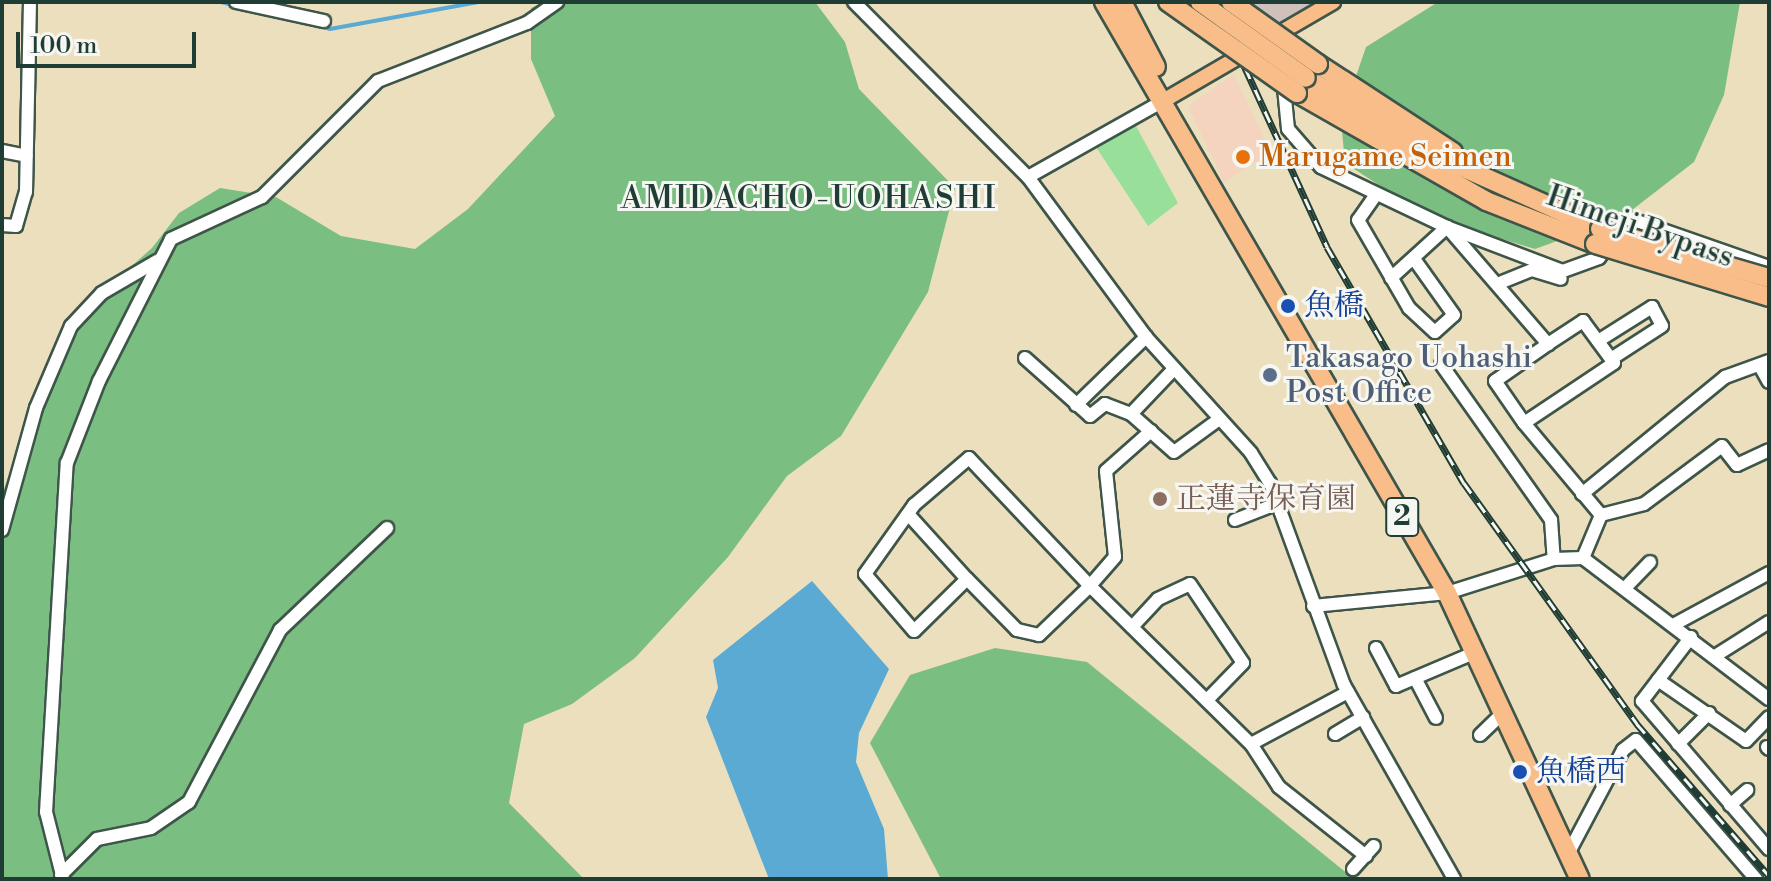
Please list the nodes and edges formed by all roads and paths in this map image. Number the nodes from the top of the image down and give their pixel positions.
1 (30, 2) edge
2 (236, 2) edge
3 (557, 2) edge
4 (854, 2) edge
5 (1104, 2) edge
6 (1122, 2) edge
7 (1168, 2) edge
8 (1200, 2) edge
9 (1231, 2) edge
10 (1333, 2) edge
11 (324, 21) dead end
12 (1295, 28) junction
13 (1307, 78) junction
14 (1167, 99) junction
15 (2, 151) edge
16 (27, 156) junction
17 (1028, 177) junction
18 (1375, 196) junction
19 (2, 225) edge
20 (1447, 227) junction
21 (1598, 237) junction
22 (1414, 259) junction
23 (159, 260) junction
24 (1769, 267) edge
25 (1391, 278) junction
26 (1769, 278) edge
27 (1561, 279) dead end
28 (1502, 282) junction
29 (1769, 297) edge
30 (1146, 337) junction
31 (1598, 341) junction
32 (1548, 344) junction
33 (1025, 358) dead end
34 (1611, 359) junction
35 (1765, 364) edge
36 (1174, 369) junction
37 (1440, 370) dead end
38 (1769, 382) edge
39 (1076, 405) junction
40 (1131, 414) junction
41 (1218, 420) junction
42 (1524, 423) junction
43 (1151, 431) junction
44 (1769, 450) edge
45 (1582, 494) junction
46 (1276, 504) junction
47 (908, 514) junction
48 (1601, 515) junction
49 (1235, 520) dead end
50 (387, 528) dead end
51 (2, 530) edge
52 (1583, 558) junction
53 (1554, 559) junction
54 (1650, 562) dead end
55 (1769, 573) edge
56 (967, 579) junction
57 (1090, 586) junction
58 (1625, 588) junction
59 (1447, 593) junction
60 (1313, 606) junction
61 (1769, 622) edge
62 (1675, 624) junction
63 (1132, 627) junction
64 (1691, 637) junction
65 (1376, 648) dead end
66 (1476, 652) junction
67 (1715, 656) junction
68 (1415, 678) junction
69 (1658, 680) junction
70 (1348, 692) junction
71 (1769, 699) edge
72 (1207, 700) junction
73 (1504, 712) junction
74 (1709, 713) junction
75 (1363, 717) junction
76 (1769, 717) edge
77 (1436, 718) dead end
78 (1335, 734) dead end
79 (1480, 735) dead end
80 (1251, 744) junction
81 (1678, 744) junction
82 (1747, 790) dead end
83 (1730, 805) junction
84 (1768, 846) edge
85 (1569, 852) junction
86 (1353, 869) dead end
87 (62, 877) edge
88 (1454, 879) edge
89 (1580, 879) edge
90 (1756, 879) edge

1 - 16 street
2 - 11 street
3 - 23 street
4 - 17 street
5 - 14 highway, 2
6 - 14 highway
7 - 13 highway, Himeji Bypass, bridge
8 - 13 highway, Himeji Bypass, bridge
9 - 13 highway, bridge
10 - 12 main road
12 - 14 main road
12 - 18 street
13 - 21 highway, Himeji Bypass
13 - 21 highway, Himeji Bypass
14 - 17 street
14 - 59 highway, 2
15 - 16 street
16 - 19 street
17 - 30 street
18 - 20 street
18 - 25 street
20 - 22 street
20 - 24 street
20 - 28 street
21 - 26 highway, Himeji Bypass, bridge
21 - 29 highway, Himeji Bypass, bridge
22 - 25 street
22 - 25 street
23 - 51 street
23 - 87 street
27 - 28 street
28 - 32 street
30 - 36 street
30 - 39 street
31 - 32 street
31 - 34 street
31 - 34 street
32 - 42 street
33 - 39 street
34 - 42 street
35 - 38 street
35 - 45 street
36 - 40 street
36 - 41 street
37 - 53 street
39 - 40 street
40 - 43 street
41 - 43 street
41 - 46 street
42 - 45 street
43 - 57 street
44 - 48 street
45 - 48 street
46 - 49 street
46 - 60 street
47 - 56 street
47 - 56 street
47 - 57 street
48 - 52 street
50 - 87 street
52 - 53 street
52 - 58 street
53 - 59 street
54 - 58 street
55 - 62 street
56 - 57 street
57 - 63 street
58 - 62 street
59 - 60 street
59 - 66 highway, 2
60 - 70 street
61 - 67 street
62 - 64 street
63 - 72 street
63 - 72 street
64 - 67 street
64 - 69 street
65 - 68 street
66 - 68 street
66 - 73 highway, 2
67 - 71 street
68 - 77 street
69 - 74 street
69 - 81 street
70 - 75 street
70 - 80 street
72 - 80 street
73 - 79 street
73 - 85 highway, 2
74 - 76 street
74 - 81 street
75 - 78 street
75 - 88 street
80 - 86 street
81 - 83 street
82 - 83 street
83 - 84 street
85 - 89 highway, 2
85 - 90 street

